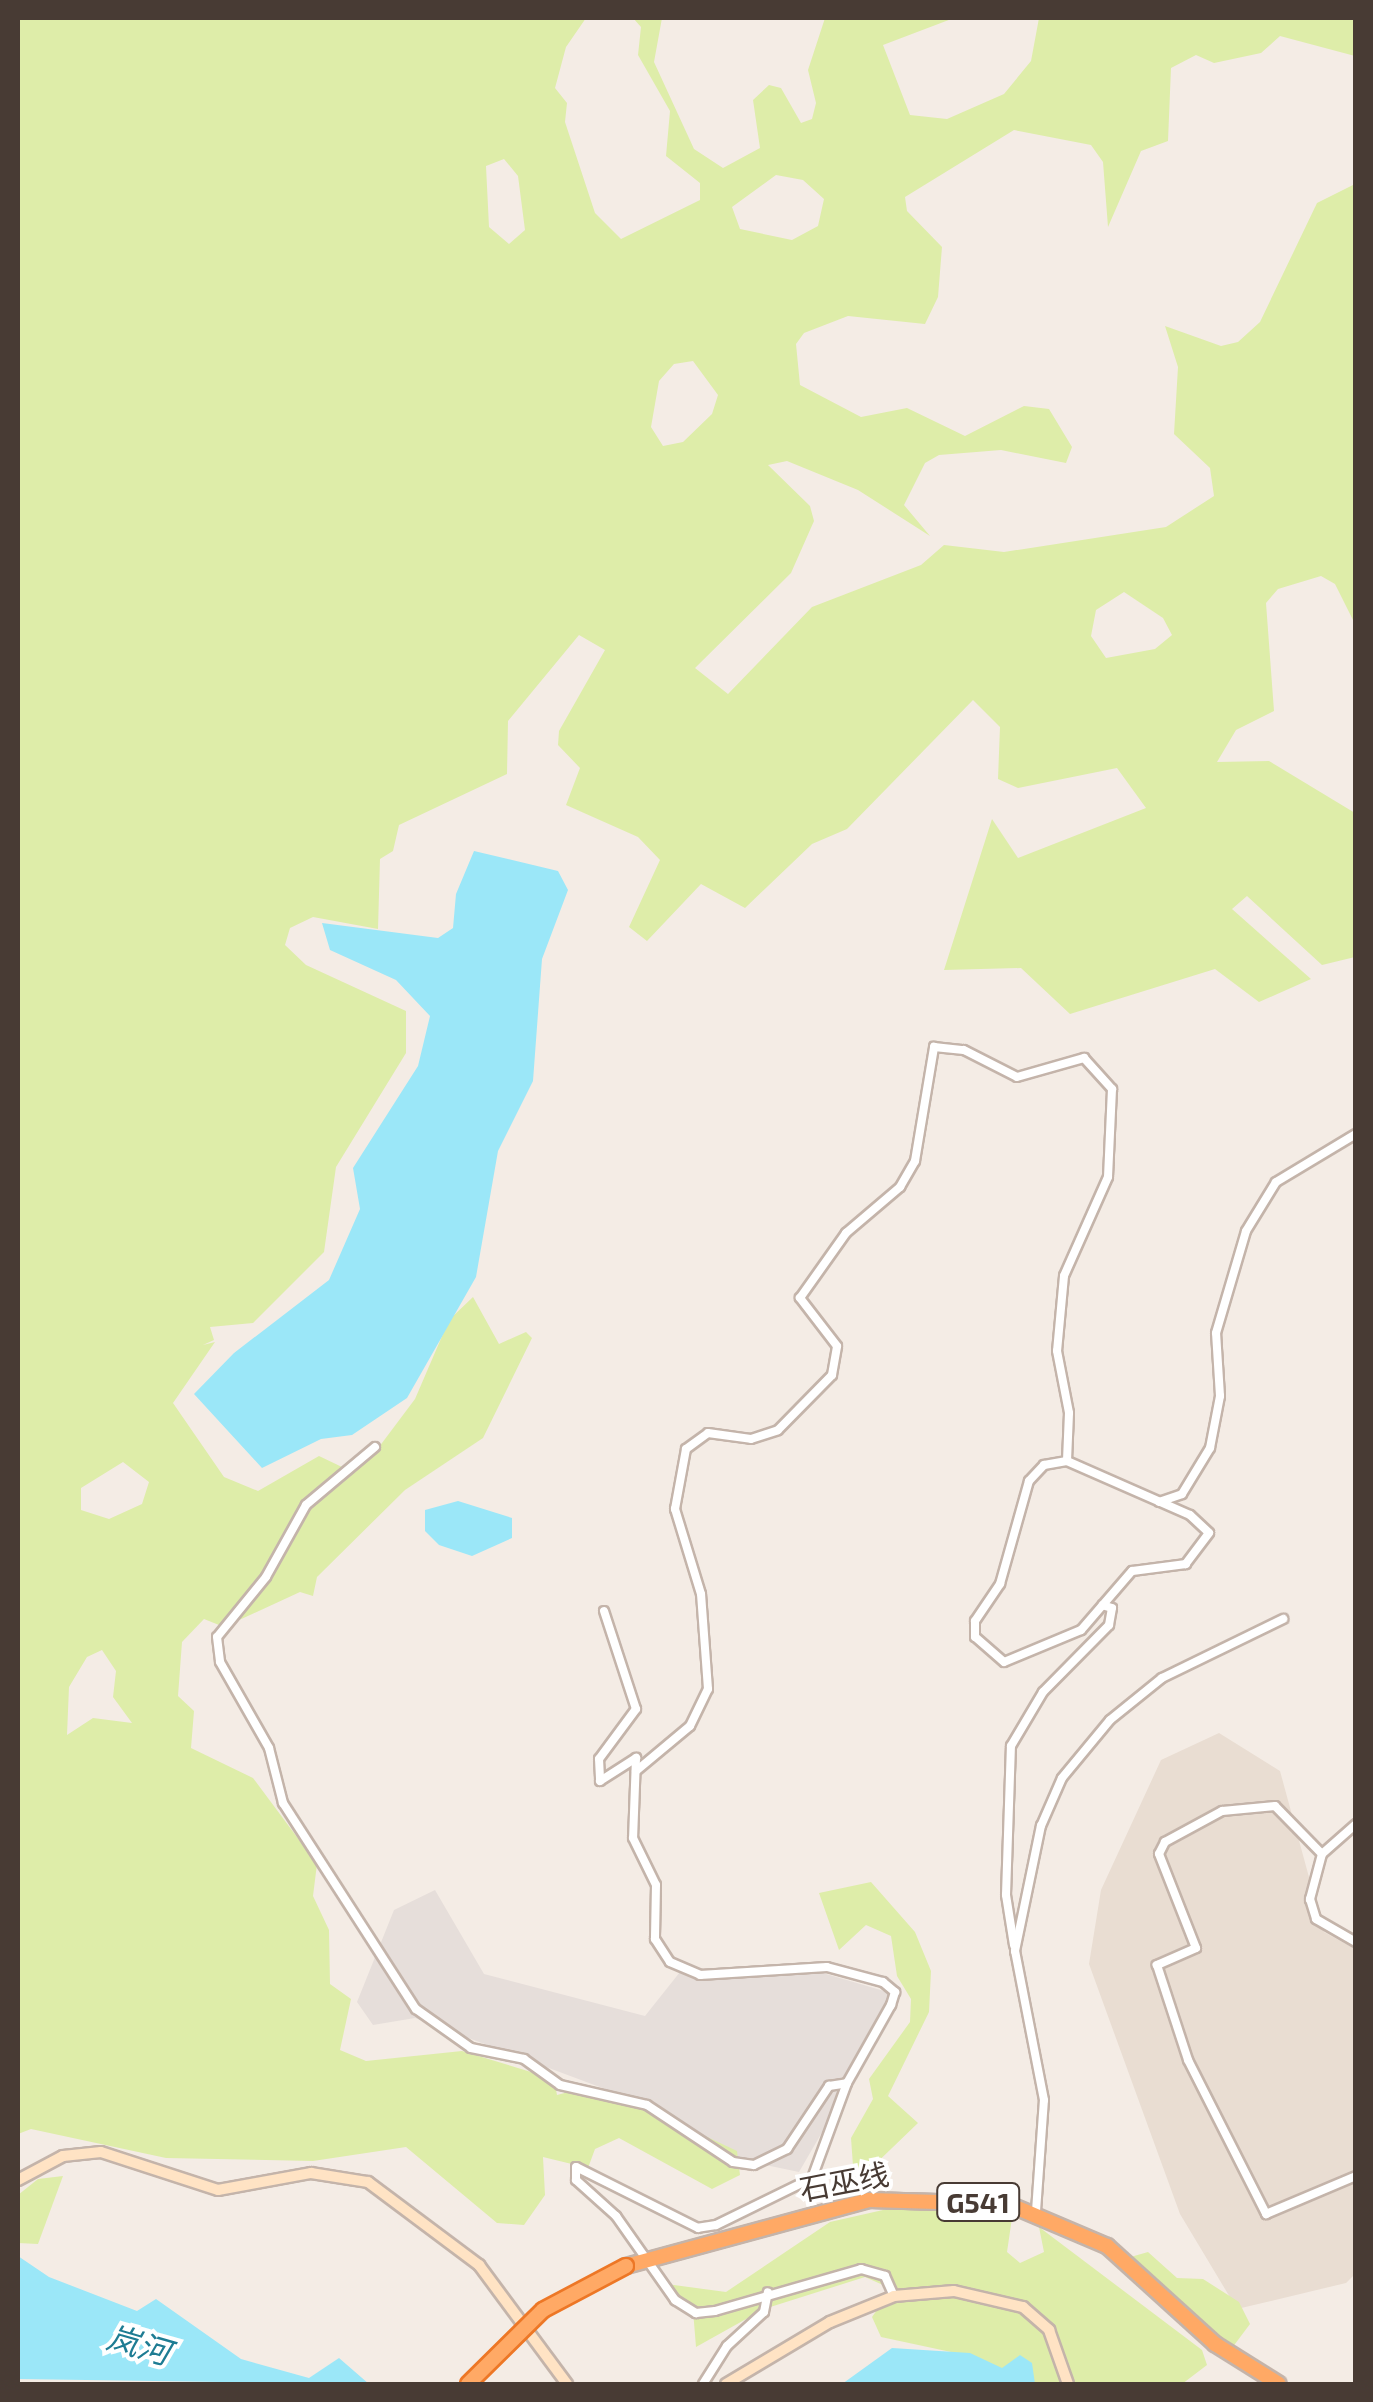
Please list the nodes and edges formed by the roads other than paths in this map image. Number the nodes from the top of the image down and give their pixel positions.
1 (1356, 1134) edge
2 (374, 1447) dead end
3 (1067, 1461) junction
4 (1159, 1502) junction
5 (1102, 1605) junction
6 (604, 1611) dead end
7 (1284, 1619) dead end
8 (636, 1770) junction
9 (1356, 1824) edge
10 (1322, 1854) junction
11 (1356, 1942) edge
12 (1015, 1951) junction
13 (847, 2083) junction
14 (1356, 2176) edge
15 (18, 2180) edge
16 (1036, 2211) junction
17 (646, 2257) junction
18 (768, 2292) junction
19 (894, 2296) junction
20 (468, 2384) edge
21 (567, 2384) edge
22 (703, 2384) edge
23 (726, 2384) edge
24 (1068, 2384) edge
25 (1279, 2384) edge

1 - 4 street
2 - 13 street
3 - 4 street
3 - 5 street
3 - 8 street
4 - 5 street
5 - 12 street
6 - 8 street
7 - 12 street
8 - 13 street
9 - 10 street
10 - 11 street
10 - 14 street
12 - 16 street
13 - 17 street
15 - 21 street
16 - 17 highway, 石巫线 / G541
16 - 25 highway, 石巫线 / G541
17 - 18 street
17 - 20 highway, 石巫线 / G541, bridge
18 - 19 street
18 - 22 street
19 - 23 street
19 - 24 street

